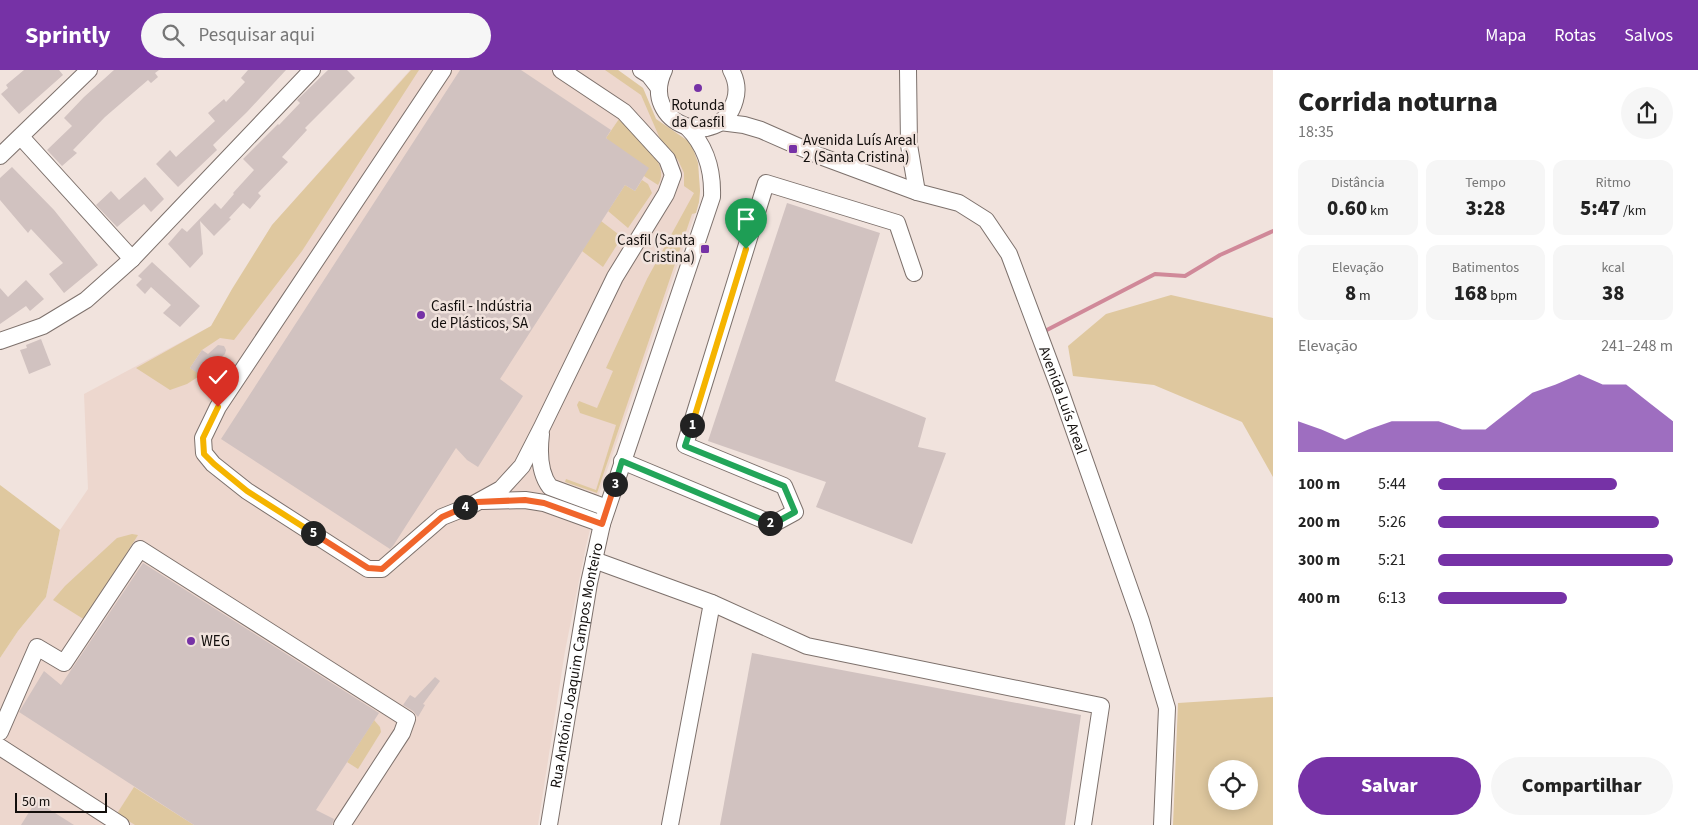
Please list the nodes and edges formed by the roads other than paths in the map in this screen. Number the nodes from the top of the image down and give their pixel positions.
1 (89, 70) edge
2 (312, 70) edge
3 (443, 70) edge
4 (561, 70) edge
5 (641, 70) edge
6 (664, 70) edge
7 (731, 70) edge
8 (908, 70) edge
9 (737, 87) junction
10 (659, 88) junction
11 (718, 123) junction
12 (687, 128) junction
13 (761, 130) junction
14 (20, 137) junction
15 (0, 156) edge
16 (709, 164) junction
17 (917, 192) junction
18 (132, 259) junction
19 (914, 273) dead end
20 (0, 341) edge
21 (542, 428) junction
22 (622, 461) junction
23 (477, 502) junction
24 (607, 508) junction
25 (602, 524) junction
26 (594, 560) junction
27 (712, 603) junction
28 (0, 732) edge
29 (0, 747) edge
30 (121, 825) edge
31 (342, 825) edge
32 (549, 825) edge
33 (670, 825) edge
34 (1083, 825) edge
35 (1162, 825) edge

1 - 14 street
2 - 18 street
3 - 23 street
4 - 21 street
5 - 10 street
6 - 10 street
7 - 9 street, Avenida Luís Areal
8 - 17 street
9 - 11 street
9 - 13 street, Avenida Luís Areal
10 - 12 street, Rua António Joaquim Campos Monteiro
11 - 12 street, Avenida Luís Areal
11 - 13 street, Avenida Luís Areal
11 - 16 street, Rua António Joaquim Campos Monteiro
12 - 16 street, Rua António Joaquim Campos Monteiro
13 - 17 street, Avenida Luís Areal
14 - 15 street
14 - 18 street
16 - 22 street, Rua António Joaquim Campos Monteiro
17 - 35 street, Avenida Luís Areal
18 - 20 street
19 - 22 street
21 - 23 street
21 - 24 street
22 - 24 street, Rua António Joaquim Campos Monteiro
23 - 25 street
24 - 25 street, Rua António Joaquim Campos Monteiro
25 - 26 street, Rua António Joaquim Campos Monteiro
26 - 27 street
26 - 32 street, Rua António Joaquim Campos Monteiro
27 - 33 street
27 - 34 street
28 - 31 street
29 - 30 street

